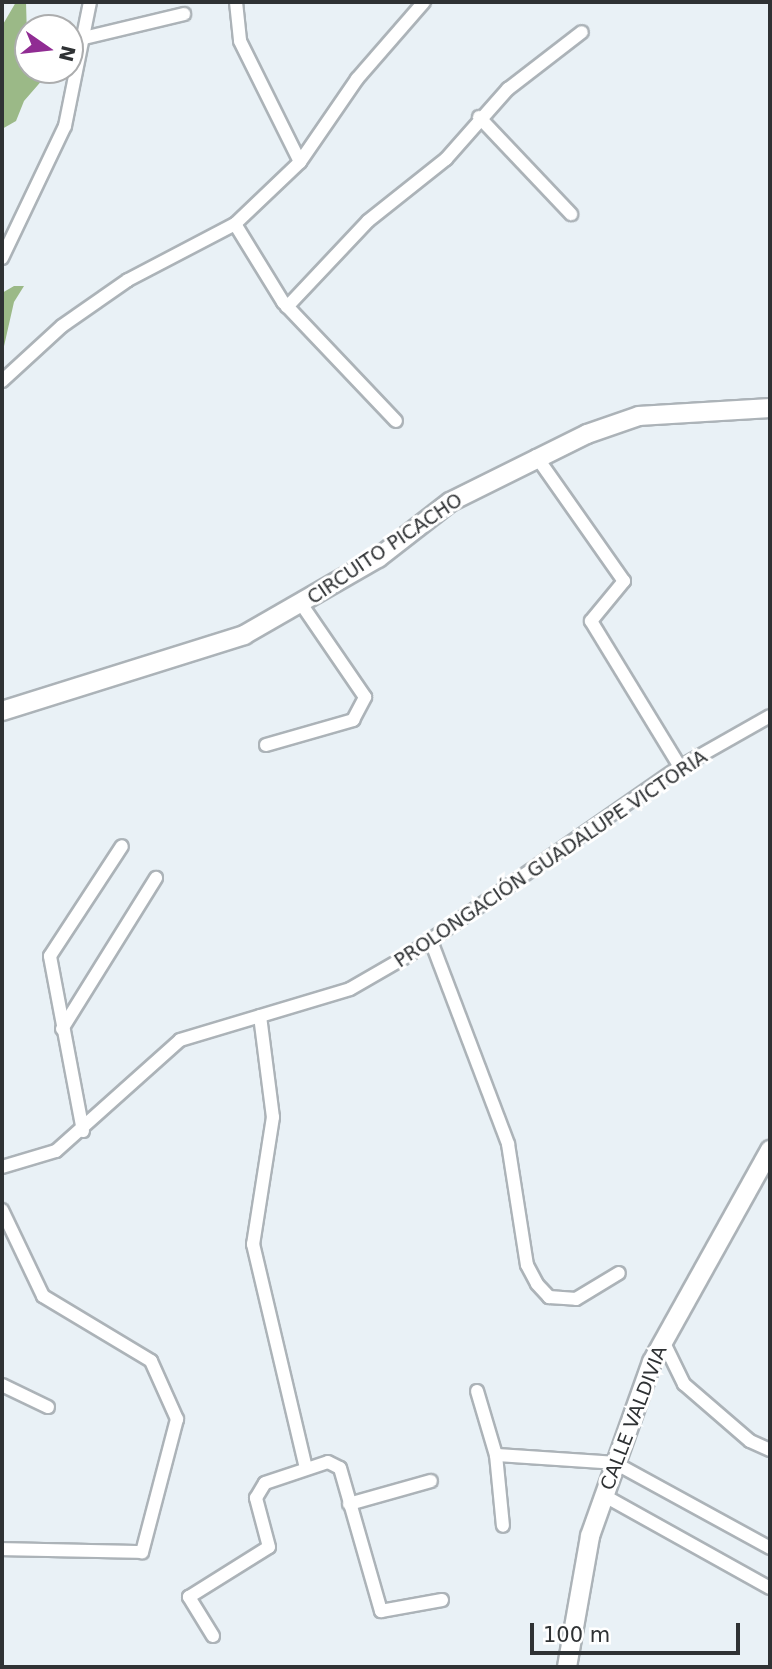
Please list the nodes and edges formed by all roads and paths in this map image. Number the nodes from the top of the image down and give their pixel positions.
1 (90, 2) edge
2 (247, 2) edge
3 (424, 2) edge
4 (236, 7) edge
5 (184, 14) dead end
6 (582, 32) dead end
7 (84, 38) joint
8 (74, 84) edge
9 (479, 117) junction
10 (300, 162) junction
11 (571, 214) dead end
12 (235, 224) junction
13 (2, 258) edge
14 (287, 307) junction
15 (2, 381) edge
16 (770, 408) edge
17 (396, 421) dead end
18 (536, 456) junction
19 (302, 605) junction
20 (2, 711) edge
21 (770, 716) edge
22 (266, 745) dead end
23 (680, 768) junction
24 (122, 846) dead end
25 (156, 878) dead end
26 (431, 940) junction
27 (260, 1016) junction
28 (62, 1029) junction
29 (83, 1131) junction
30 (770, 1150) edge
31 (2, 1167) edge
32 (2, 1210) edge
33 (618, 1273) dead end
34 (663, 1341) junction
35 (2, 1385) edge
36 (477, 1391) dead end
37 (48, 1407) dead end
38 (770, 1450) edge
39 (496, 1455) junction
40 (615, 1463) junction
41 (306, 1468) junction
42 (431, 1481) dead end
43 (603, 1495) junction
44 (349, 1504) junction
45 (503, 1527) dead end
46 (770, 1548) edge
47 (2, 1549) edge
48 (770, 1588) edge
49 (442, 1600) dead end
50 (213, 1636) dead end
51 (567, 1667) edge

1 - 7 street
2 - 4 street
3 - 10 street
4 - 10 street
5 - 7 street
6 - 9 street
8 - 13 street
9 - 11 street
9 - 14 street
10 - 12 street
12 - 14 street
12 - 15 street
14 - 17 street
16 - 18 main road, CIRCUITO PICACHO
18 - 19 main road, CIRCUITO PICACHO
18 - 23 street
19 - 20 main road, CIRCUITO PICACHO
19 - 22 street
21 - 23 street, PROLONGACIÓN GUADALUPE VICTORIA
23 - 26 street, PROLONGACIÓN GUADALUPE VICTORIA
24 - 28 street
25 - 28 street
26 - 27 street, PROLONGACIÓN GUADALUPE VICTORIA
26 - 33 street
27 - 29 street, PROLONGACIÓN GUADALUPE VICTORIA
27 - 41 street
28 - 29 street
29 - 31 street, PROLONGACIÓN GUADALUPE VICTORIA
30 - 34 main road, CALLE VALDIVIA
32 - 47 street
34 - 38 street
34 - 40 main road, CALLE VALDIVIA
35 - 37 street
36 - 39 street
39 - 40 street
39 - 45 street
40 - 43 main road, CALLE VALDIVIA
40 - 46 street
41 - 44 street
41 - 50 street
42 - 44 street
43 - 48 street
43 - 51 main road, CALLE VALDIVIA
44 - 49 street

